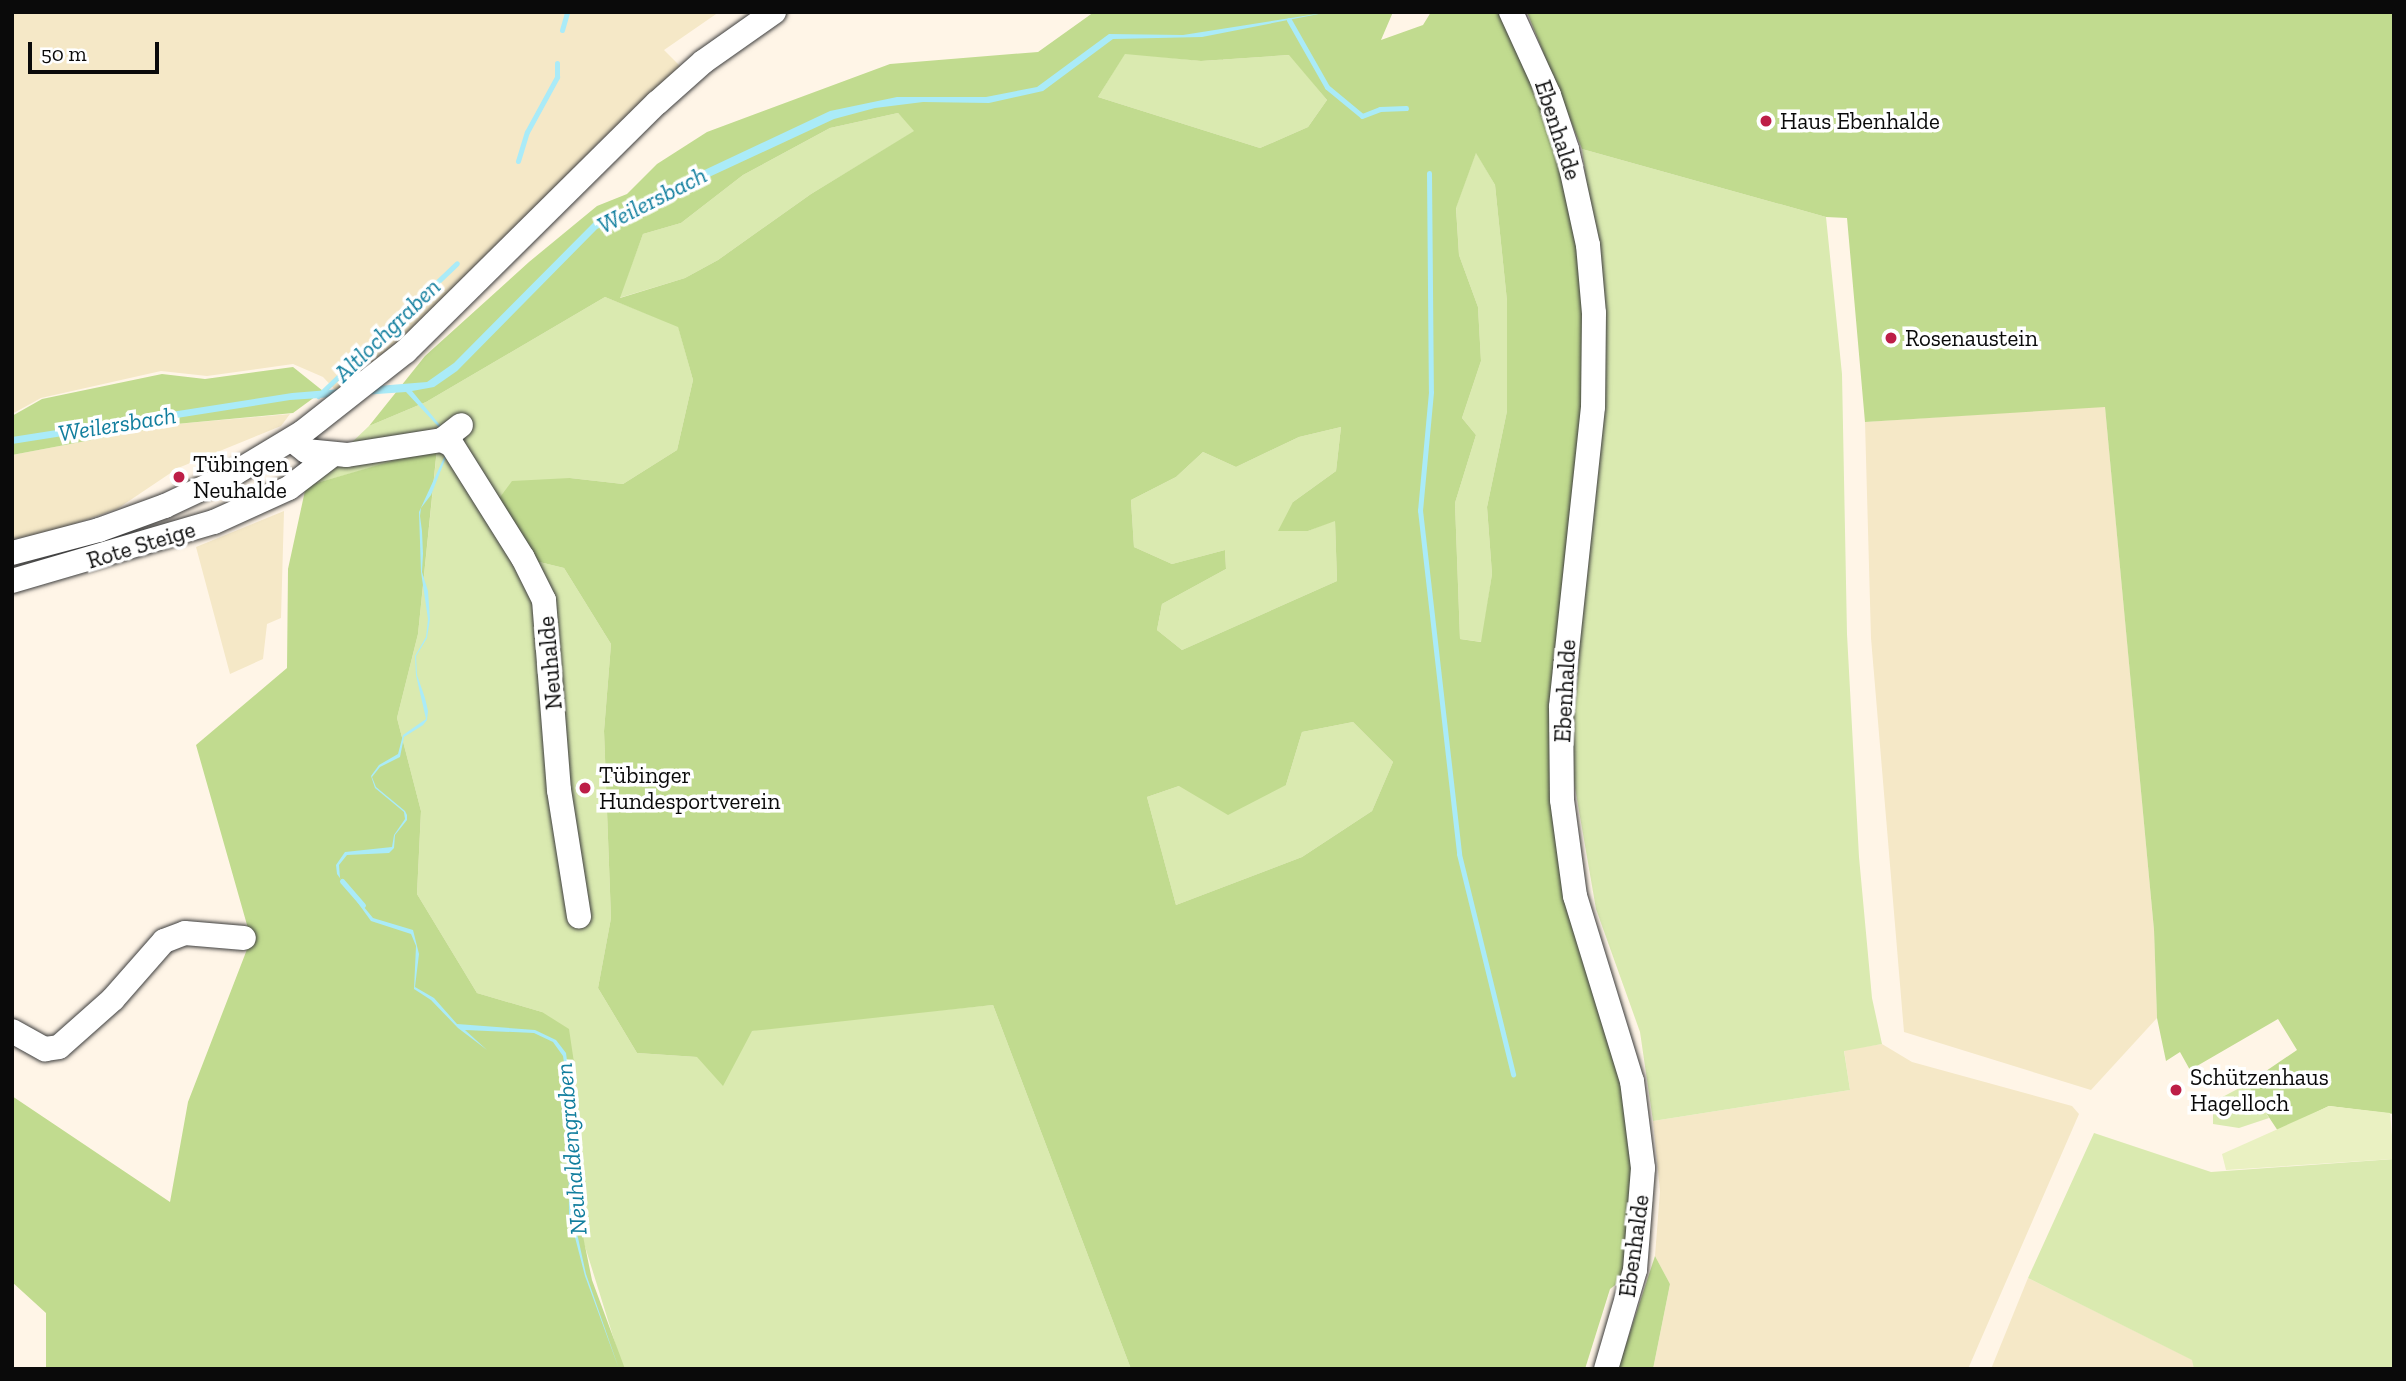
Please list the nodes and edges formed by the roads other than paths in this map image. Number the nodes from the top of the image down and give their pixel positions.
1 (774, 12) edge
2 (1511, 12) edge
3 (298, 436) junction
4 (332, 455) junction
5 (12, 553) edge
6 (12, 581) edge
7 (579, 916) dead end
8 (244, 938) dead end
9 (12, 1031) edge
10 (1606, 1369) edge

1 - 3 street
2 - 10 street, Ebenhalde
3 - 4 street, Neuhalde
3 - 5 street
4 - 6 street, Rote Steige
4 - 7 street, Neuhalde
8 - 9 street

